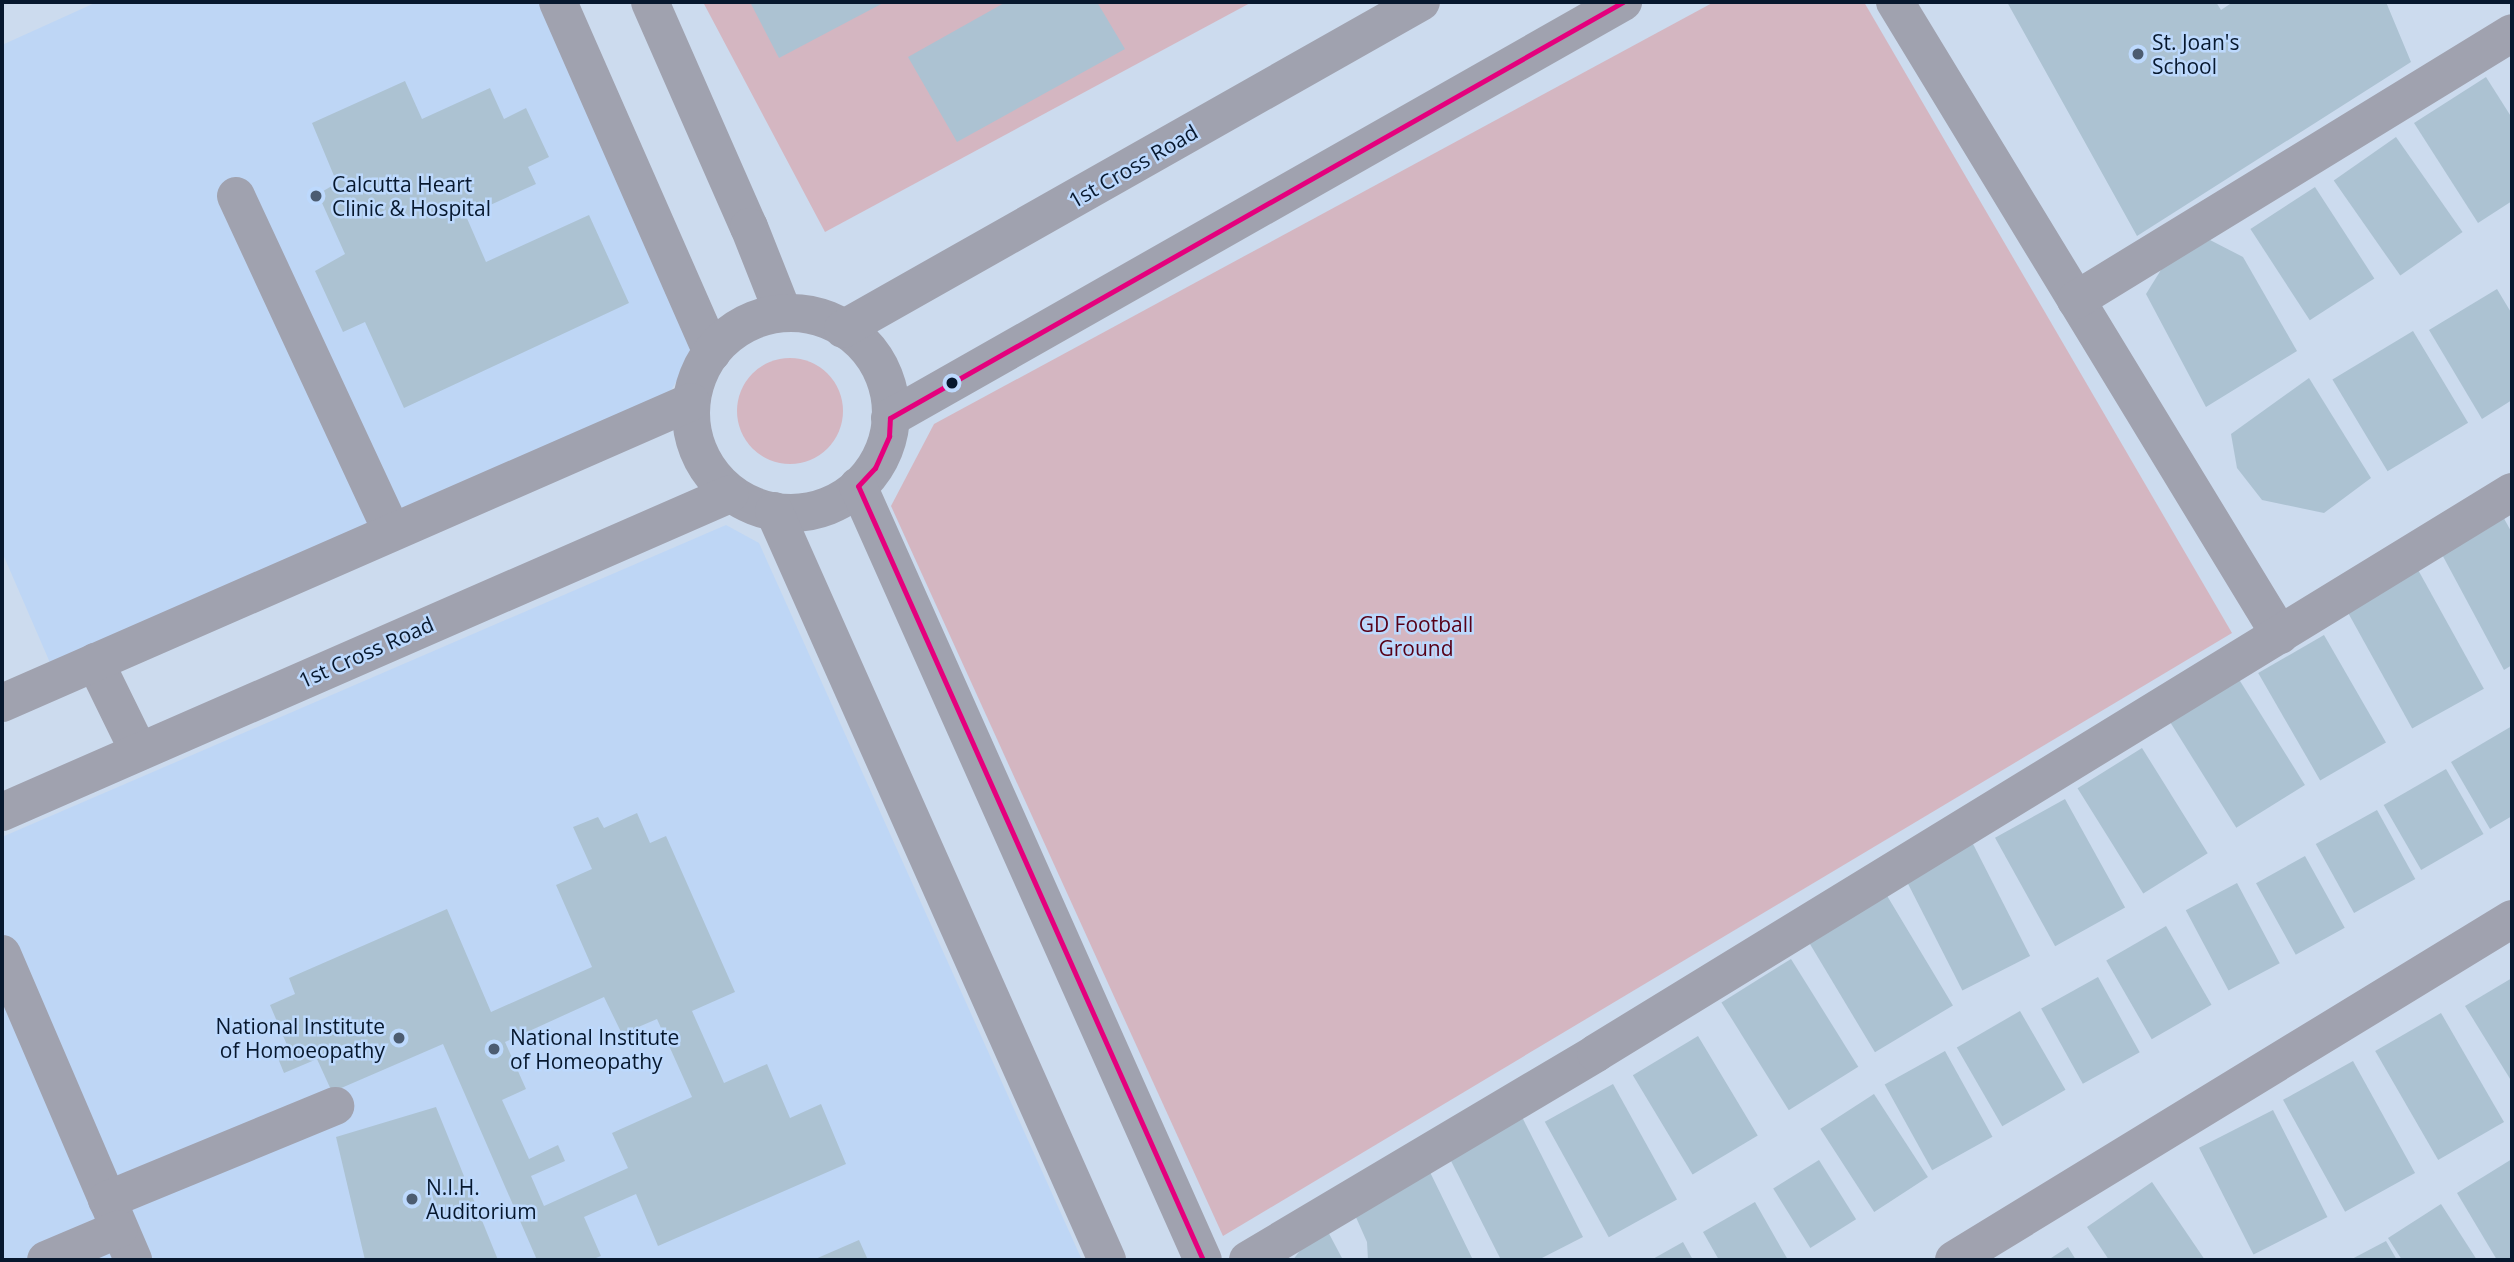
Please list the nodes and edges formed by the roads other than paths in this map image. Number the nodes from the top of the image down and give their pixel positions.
1 (558, 2) edge
2 (650, 2) edge
3 (1422, 2) edge
4 (1623, 2) edge
5 (1895, 2) edge
6 (2512, 33) edge
7 (236, 196) dead end
8 (2076, 300) junction
9 (783, 313) junction
10 (844, 329) junction
11 (712, 353) junction
12 (691, 402) junction
13 (890, 418) junction
14 (858, 486) junction
15 (2512, 492) edge
16 (730, 494) junction
17 (774, 511) junction
18 (392, 532) junction
19 (2280, 635) junction
20 (95, 662) junction
21 (2, 703) edge
22 (139, 752) junction
23 (2, 812) edge
24 (2512, 919) edge
25 (2, 954) edge
26 (334, 1106) dead end
27 (120, 1230) edge
28 (46, 1260) edge
29 (1107, 1260) edge
30 (1203, 1260) edge
31 (1248, 1260) edge
32 (1954, 1260) edge

1 - 11 street
2 - 9 street
3 - 10 street, 1st Cross Road
4 - 13 street
5 - 8 street
6 - 8 street
7 - 18 street
8 - 19 street
9 - 10 street
9 - 11 street
10 - 13 street
11 - 12 street
12 - 16 street
12 - 18 street
13 - 14 street
14 - 17 street
14 - 30 street
15 - 19 street
16 - 17 street
16 - 22 street, 1st Cross Road
17 - 29 street
18 - 20 street
19 - 31 street
20 - 21 street
20 - 22 street
22 - 23 street, 1st Cross Road
24 - 32 street
25 - 27 street
26 - 27 street
27 - 28 street

